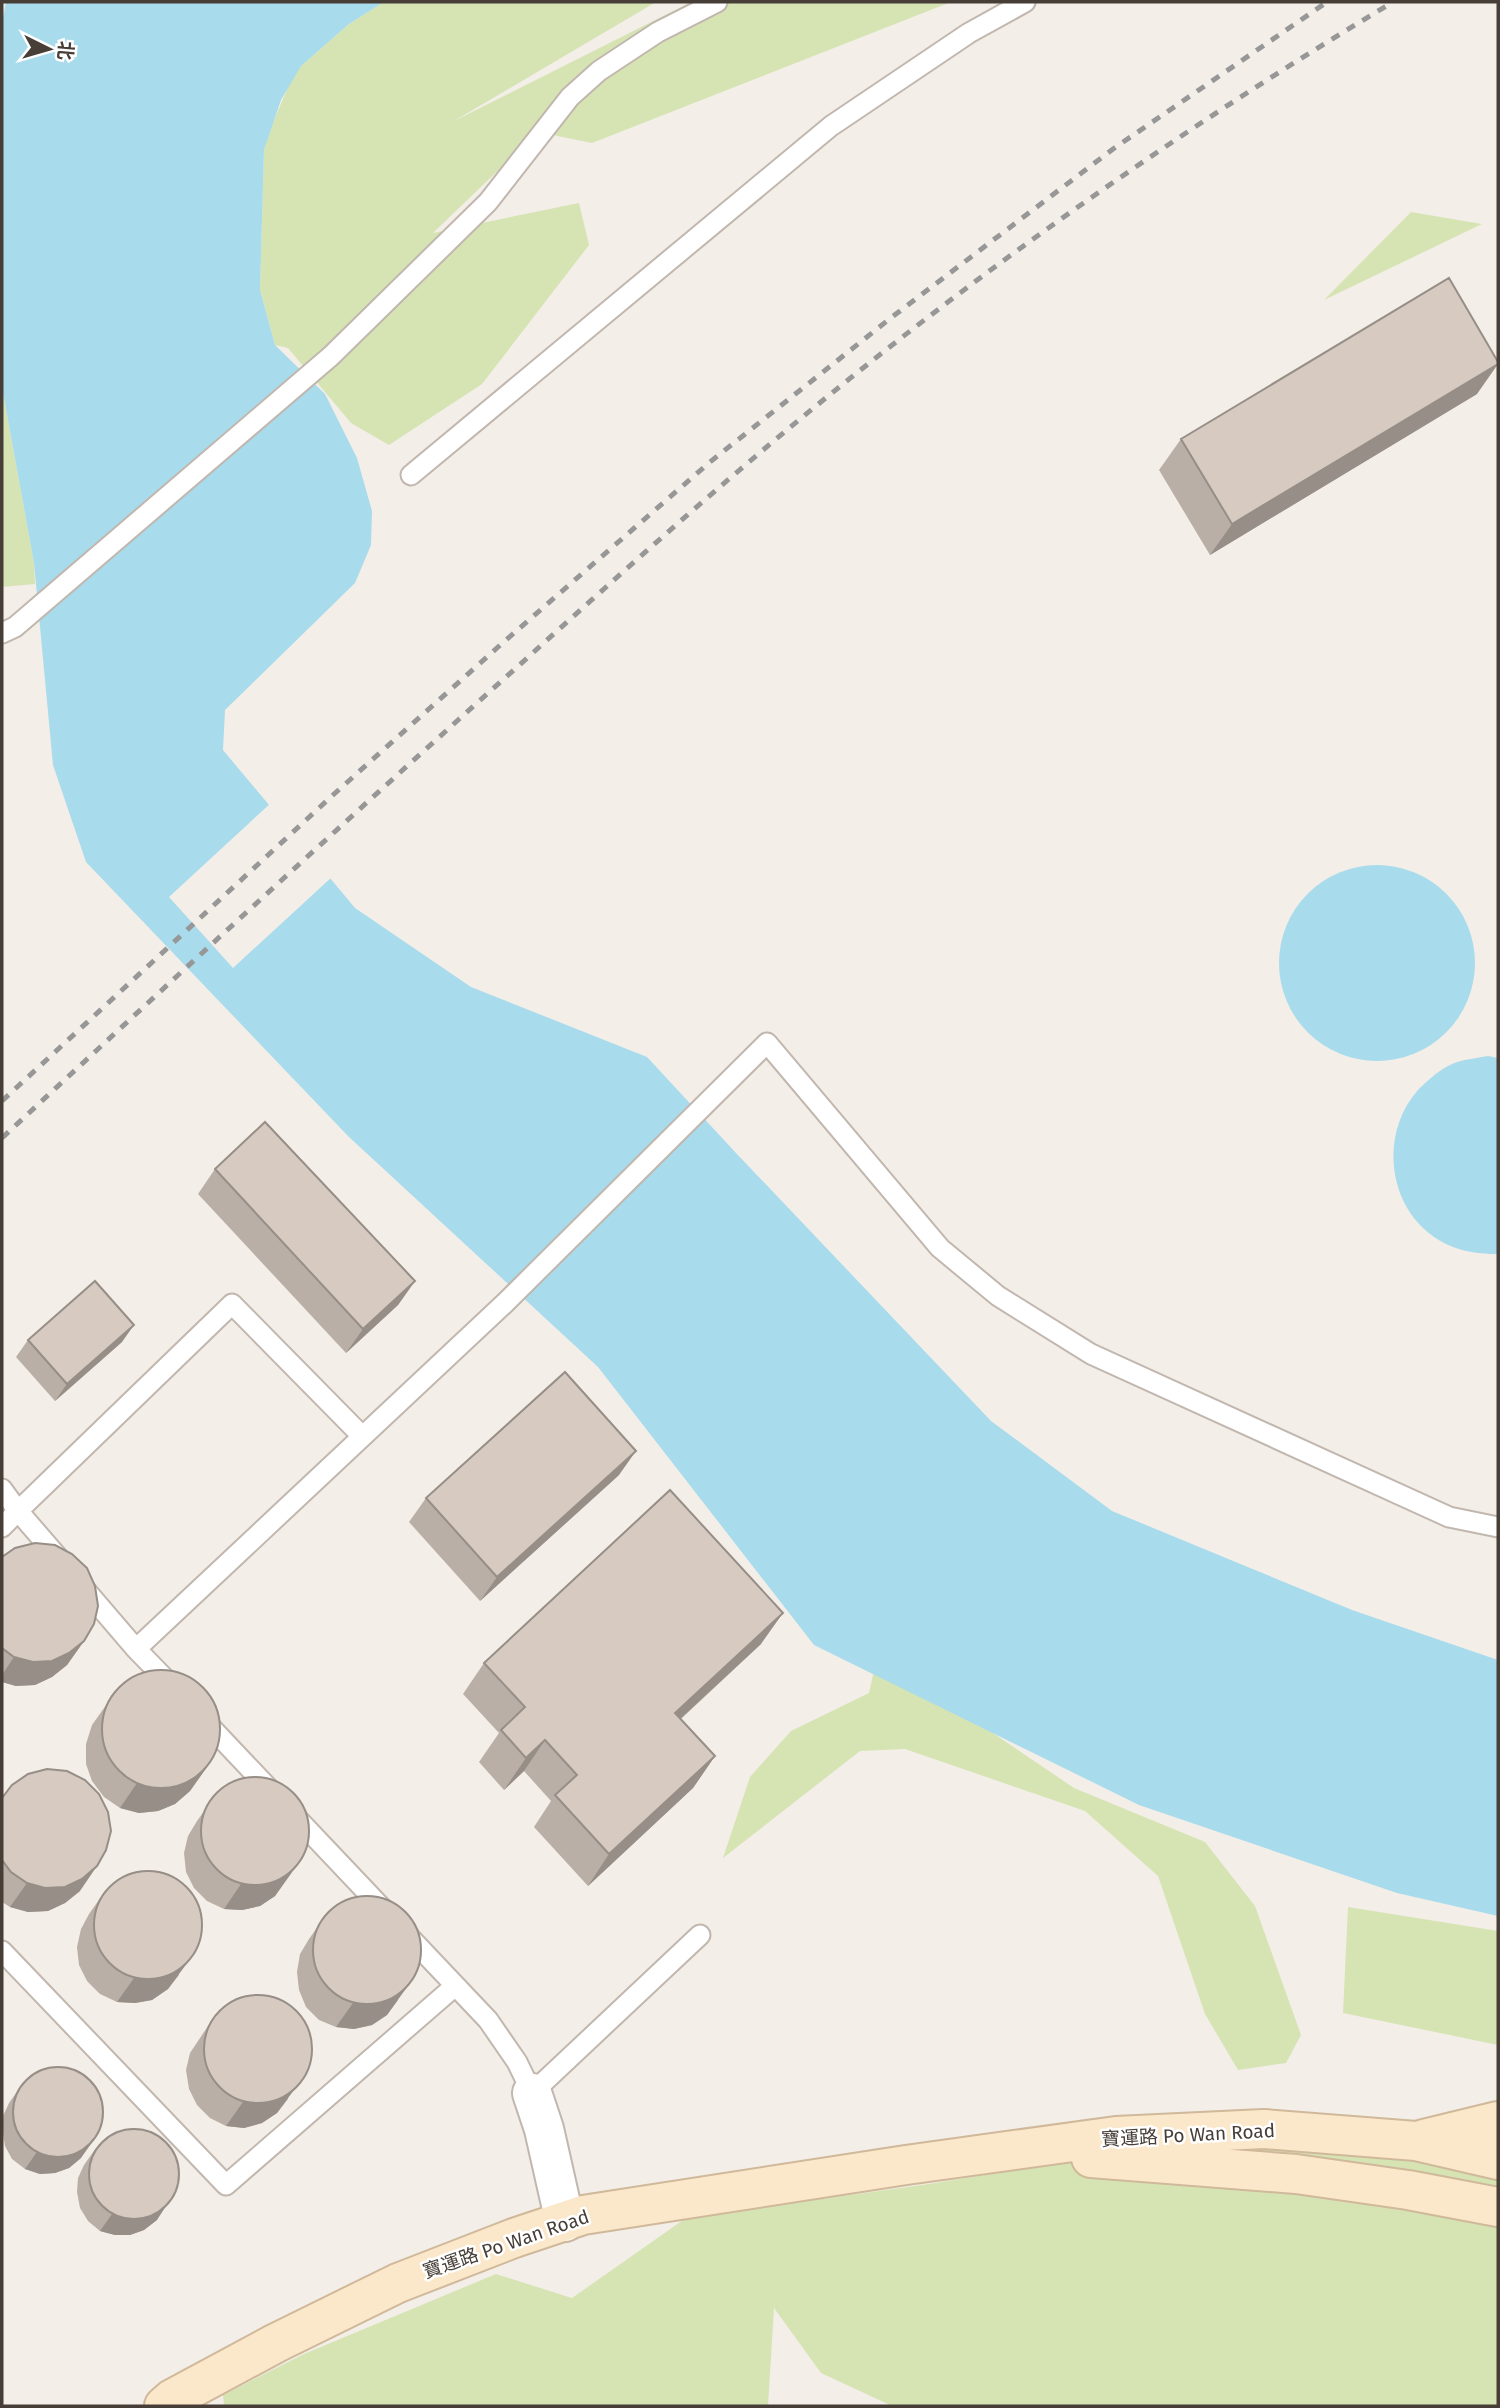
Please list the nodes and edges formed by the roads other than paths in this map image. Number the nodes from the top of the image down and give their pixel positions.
1 (718, 2) edge
2 (1025, 2) edge
3 (411, 475) dead end
4 (9, 630) edge
5 (362, 1436) junction
6 (2, 1489) edge
7 (18, 1511) junction
8 (2, 1527) edge
9 (1498, 1527) edge
10 (136, 1649) junction
11 (700, 1935) dead end
12 (2, 1951) edge
13 (455, 1986) junction
14 (532, 2093) junction
15 (1498, 2121) edge
16 (1416, 2141) junction
17 (961, 2158) junction
18 (1498, 2160) edge
19 (1498, 2207) edge
20 (565, 2222) junction
21 (164, 2406) edge

1 - 4 lane
2 - 3 lane
5 - 7 lane
5 - 9 lane
5 - 10 lane
6 - 7 lane
7 - 8 lane
7 - 10 lane
10 - 13 lane
11 - 14 lane
12 - 13 lane
13 - 14 lane
14 - 20 street
15 - 16 street
16 - 17 street, 寶運路 Po Wan Road
16 - 18 street, 寶運路 Po Wan Road
17 - 19 street, 寶運路 Po Wan Road
17 - 20 street, 寶運路 Po Wan Road
20 - 21 street, 寶運路 Po Wan Road

